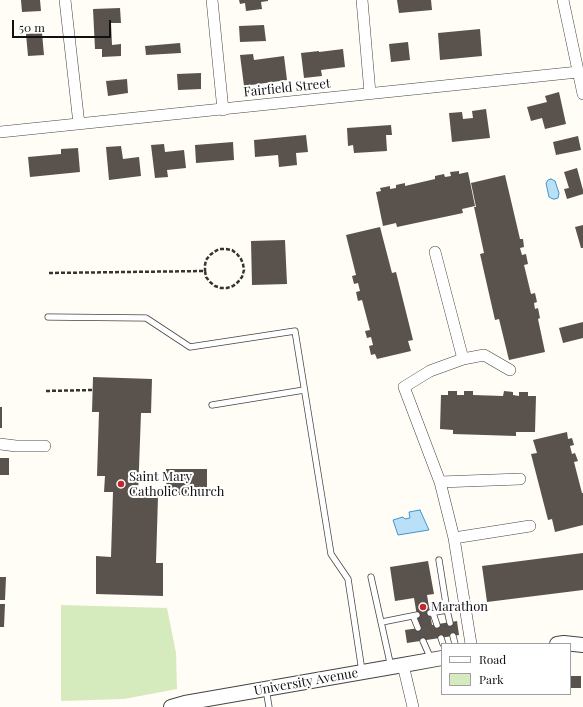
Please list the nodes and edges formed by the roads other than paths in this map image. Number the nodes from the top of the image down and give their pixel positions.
1 (65, 0) edge
2 (212, 0) edge
3 (362, 0) edge
4 (563, 0) edge
5 (578, 72) junction
6 (370, 93) junction
7 (583, 94) edge
8 (223, 110) junction
9 (79, 124) junction
10 (0, 132) edge
11 (435, 252) dead end
12 (48, 317) dead end
13 (463, 359) junction
14 (510, 370) dead end
15 (304, 390) junction
16 (212, 405) dead end
17 (0, 444) edge
18 (45, 446) dead end
19 (520, 479) dead end
20 (440, 482) junction
21 (530, 526) dead end
22 (454, 538) junction
23 (439, 560) dead end
24 (371, 577) dead end
25 (447, 610) junction
26 (382, 622) junction
27 (450, 622) dead end
28 (437, 625) dead end
29 (418, 628) dead end
30 (454, 636) dead end
31 (423, 641) dead end
32 (455, 643) edge
33 (471, 643) edge
34 (571, 644) edge
35 (583, 645) edge
36 (436, 658) edge
37 (397, 666) junction
38 (362, 673) junction
39 (266, 689) junction
40 (185, 705) edge
41 (171, 707) edge
42 (269, 707) edge
43 (413, 707) edge

1 - 9 street
2 - 8 street
3 - 6 street
4 - 5 street
5 - 6 street, Fairfield Street
5 - 7 street
6 - 8 street, Fairfield Street
8 - 9 street, Fairfield Street
9 - 10 street, Fairfield Street
11 - 13 street
12 - 15 lane
13 - 14 street
13 - 20 street
15 - 16 lane
15 - 38 lane
17 - 18 street
19 - 20 street
20 - 22 street
21 - 22 street
22 - 33 street
23 - 25 lane
24 - 26 lane
25 - 27 lane
25 - 28 lane
26 - 29 lane
26 - 37 lane
30 - 32 lane
31 - 36 lane
34 - 35 street
36 - 37 street, University Avenue
37 - 38 street, University Avenue
37 - 43 street
38 - 39 street, University Avenue
39 - 40 street, University Avenue
39 - 42 lane
40 - 41 street, University Avenue

